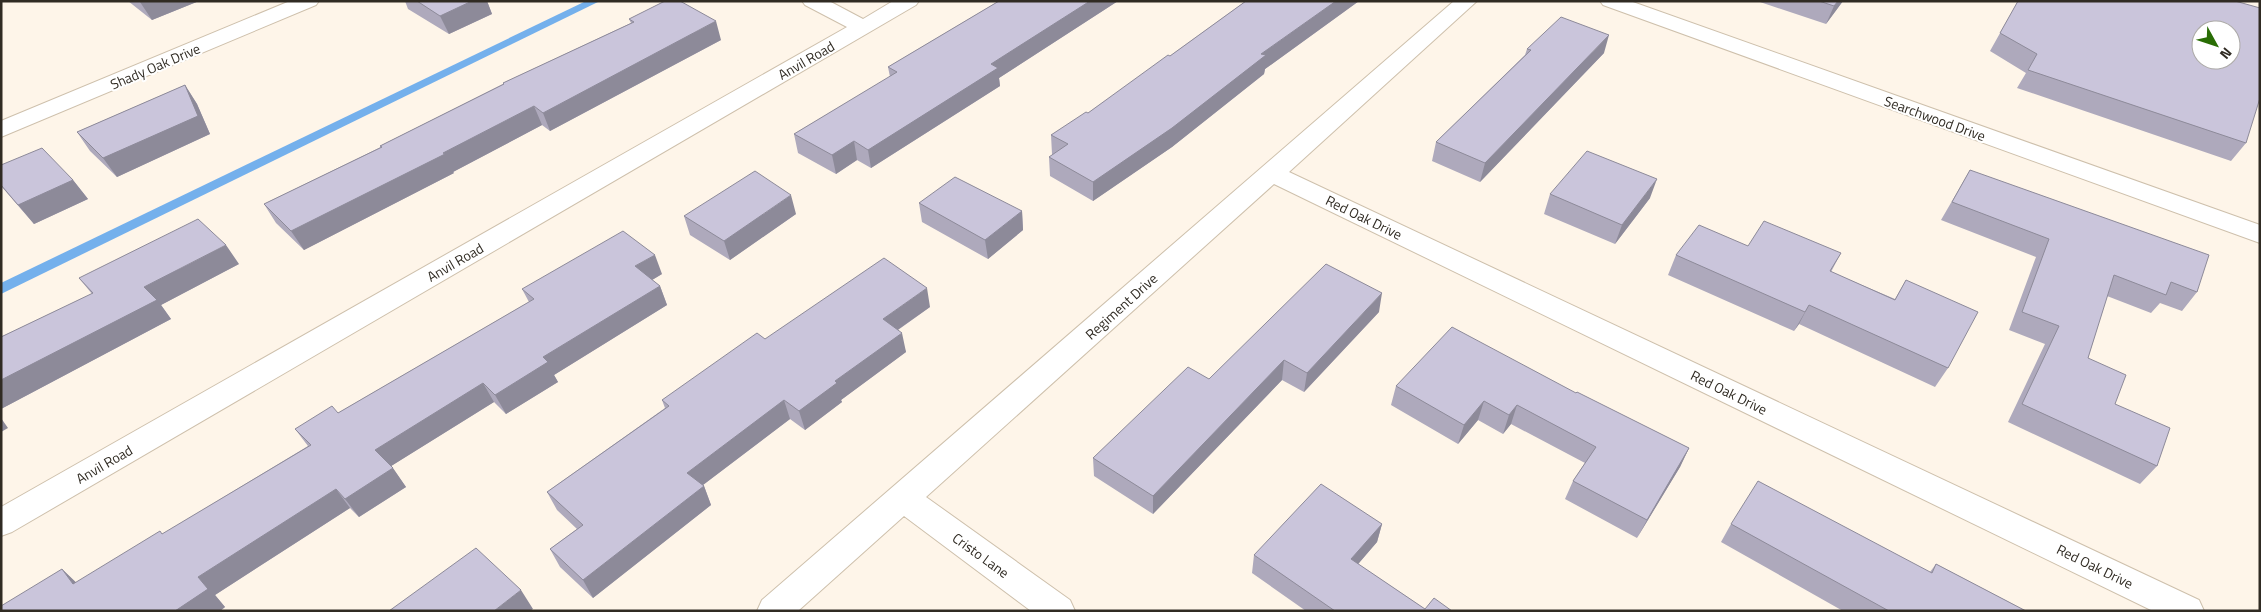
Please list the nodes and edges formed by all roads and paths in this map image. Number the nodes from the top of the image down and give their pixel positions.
1 (309, 1) edge
2 (812, 1) edge
3 (909, 1) edge
4 (1467, 1) edge
5 (1610, 1) edge
6 (863, 27) junction
7 (1, 130) edge
8 (1271, 173) junction
9 (2260, 234) edge
10 (904, 498) junction
11 (1, 523) edge
12 (774, 611) edge
13 (1058, 611) edge
14 (2187, 611) edge

1 - 7 street, Shady Oak Drive
2 - 6 street
3 - 6 street, Anvil Road
4 - 8 street, Regiment Drive
5 - 9 street, Searchwood Drive
6 - 11 street, Anvil Road
8 - 10 street, Regiment Drive
8 - 14 street, Red Oak Drive
10 - 12 street, Regiment Drive
10 - 13 street, Cristo Lane

